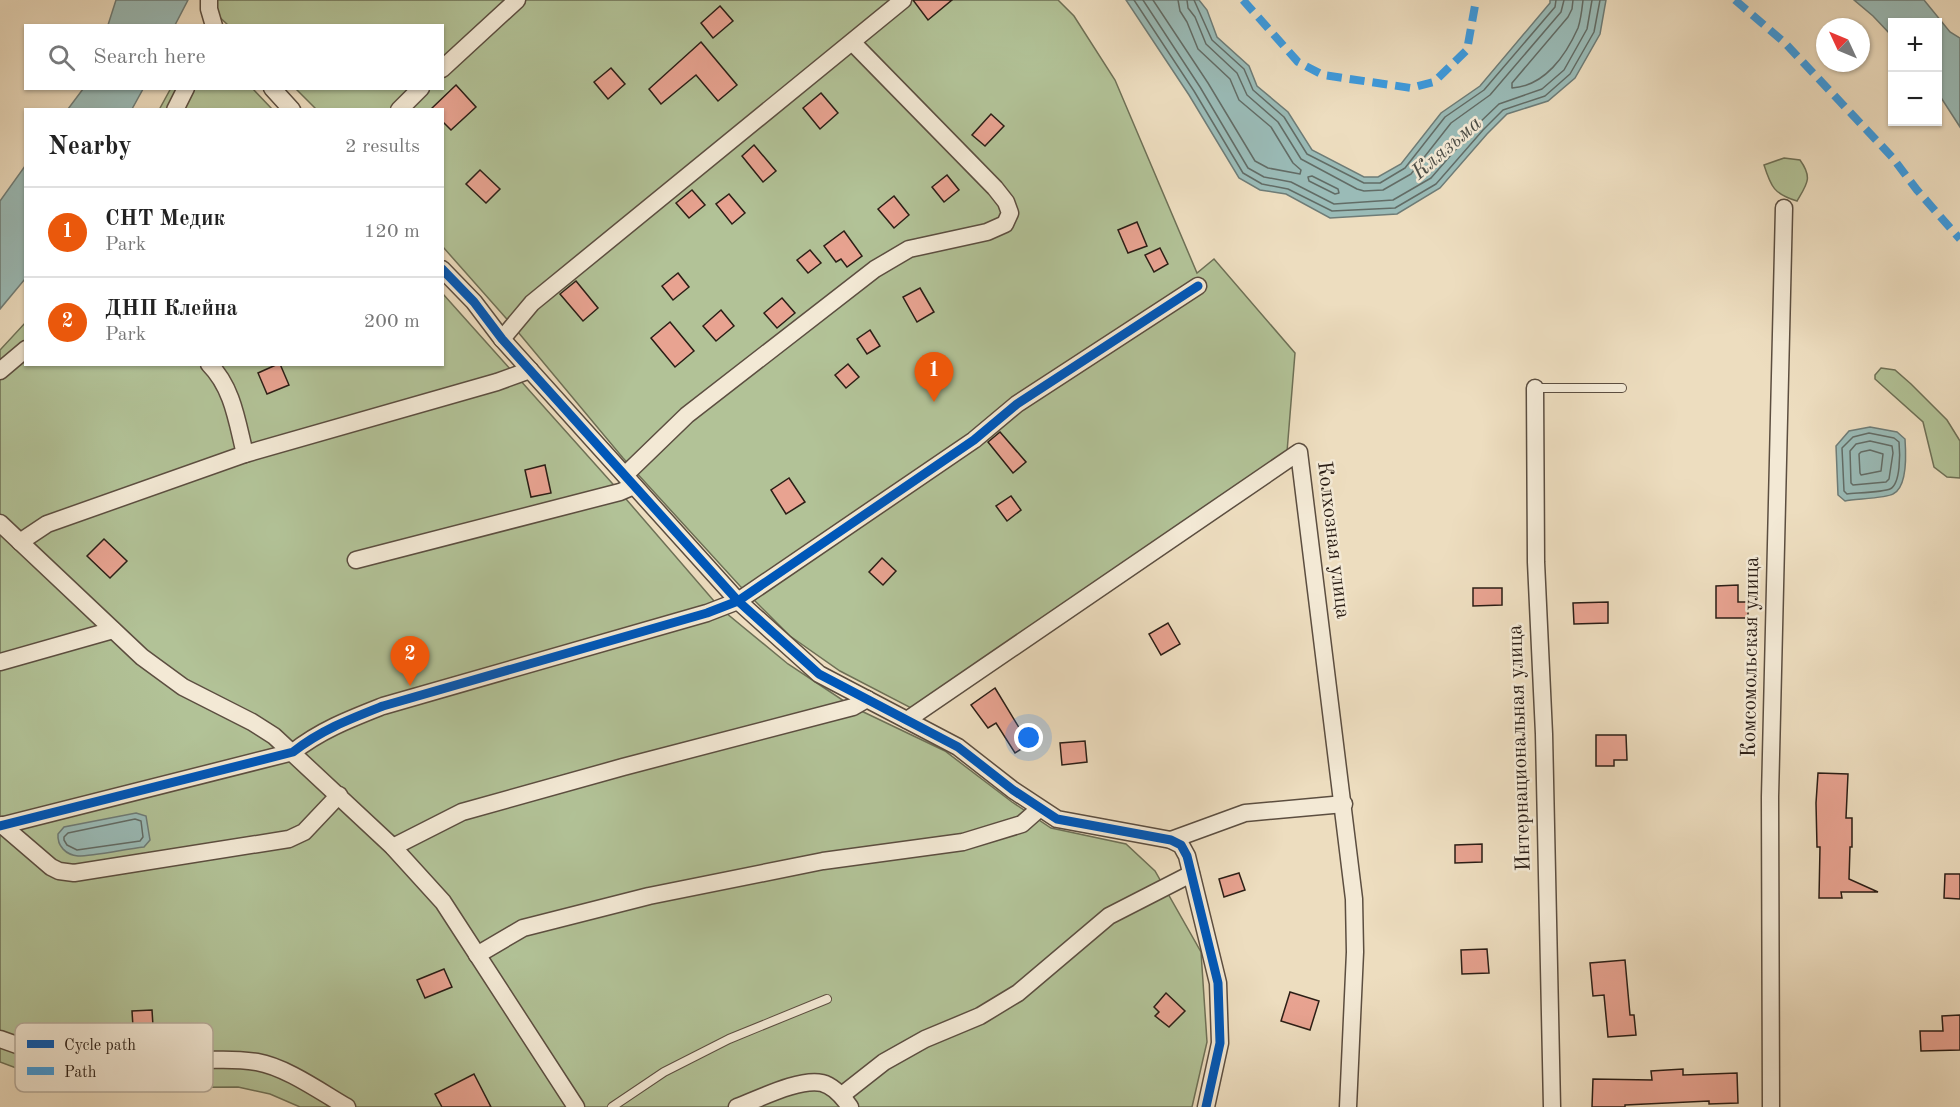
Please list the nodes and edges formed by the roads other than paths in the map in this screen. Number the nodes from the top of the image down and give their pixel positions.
1 (209, 0) edge
2 (517, 0) edge
3 (903, 0) edge
4 (213, 24) edge
5 (853, 43) junction
6 (444, 67) edge
7 (185, 90) edge
8 (274, 90) edge
9 (419, 90) edge
10 (176, 108) edge
11 (290, 108) edge
12 (401, 108) edge
13 (1784, 208) dead end
14 (444, 271) edge
15 (1198, 286) dead end
16 (502, 339) junction
17 (24, 351) edge
18 (211, 366) edge
19 (530, 370) junction
20 (0, 371) edge
21 (1535, 388) joint
22 (1622, 388) dead end
23 (245, 454) junction
24 (629, 481) junction
25 (0, 523) edge
26 (20, 542) junction
27 (356, 560) dead end
28 (738, 601) junction
29 (113, 630) junction
30 (0, 662) edge
31 (867, 699) junction
32 (907, 720) junction
33 (293, 752) junction
34 (339, 795) junction
35 (1344, 804) junction
36 (1039, 809) junction
37 (1, 826) edge
38 (1171, 840) junction
39 (393, 847) junction
40 (1191, 874) junction
41 (477, 955) junction
42 (827, 999) dead end
43 (0, 1040) edge
44 (15, 1045) edge
45 (213, 1061) edge
46 (846, 1101) edge
47 (347, 1107) edge
48 (576, 1107) edge
49 (612, 1107) edge
50 (737, 1107) edge
51 (1206, 1107) edge
52 (1347, 1107) edge
53 (1552, 1107) edge
54 (1771, 1107) edge

1 - 4 street
2 - 6 street
3 - 5 street
5 - 16 street
5 - 24 street
7 - 10 street
8 - 11 street
9 - 12 street
13 - 54 street, Комсомольская улица
14 - 16 street
15 - 28 street
16 - 19 street
17 - 20 street
18 - 23 street
19 - 23 street
19 - 24 street
21 - 22 lane
21 - 53 street, Интернациональная улица
23 - 26 street
24 - 27 street
24 - 28 street
25 - 26 street
26 - 29 street
28 - 31 street
28 - 33 street
29 - 30 street
29 - 33 street
31 - 32 street
31 - 39 street
32 - 35 street, Колхозная улица
32 - 36 street
33 - 34 street
33 - 37 street
34 - 37 street
34 - 39 street
35 - 38 street
35 - 52 street, Колхозная улица
36 - 38 street
36 - 41 street
38 - 40 street
39 - 41 street
40 - 46 street
40 - 51 street
41 - 48 street
42 - 49 lane
43 - 44 street
45 - 47 street
46 - 50 street

